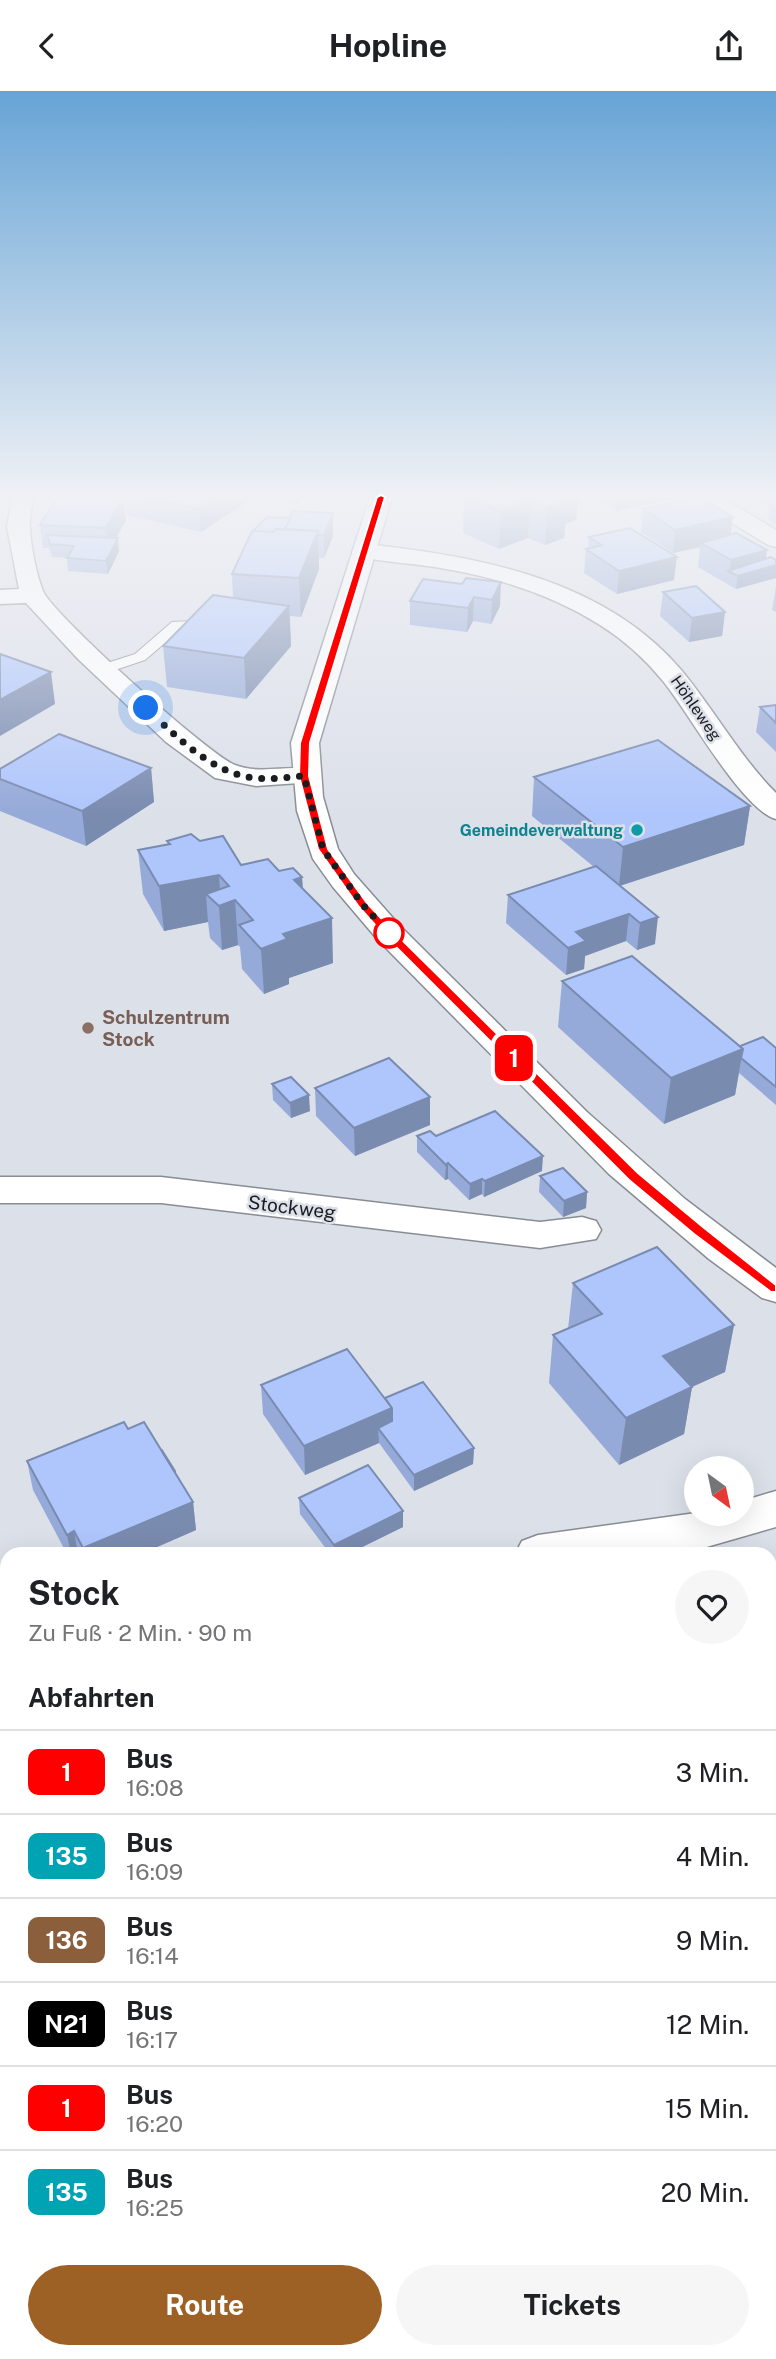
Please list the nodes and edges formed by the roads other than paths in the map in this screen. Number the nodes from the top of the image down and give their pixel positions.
1 (40, 603) edge
2 (349, 603) edge
3 (575, 603) edge
4 (193, 625) edge
5 (103, 669) junction
6 (304, 776) junction
7 (776, 810) edge
8 (0, 1190) edge
9 (582, 1230) dead end
10 (776, 1288) edge
11 (776, 1509) edge
12 (586, 1547) edge

1 - 5 street
2 - 6 street
3 - 7 street, Höhleweg
4 - 5 lane
5 - 6 street
6 - 10 street
8 - 9 street, Stockweg
11 - 12 street

